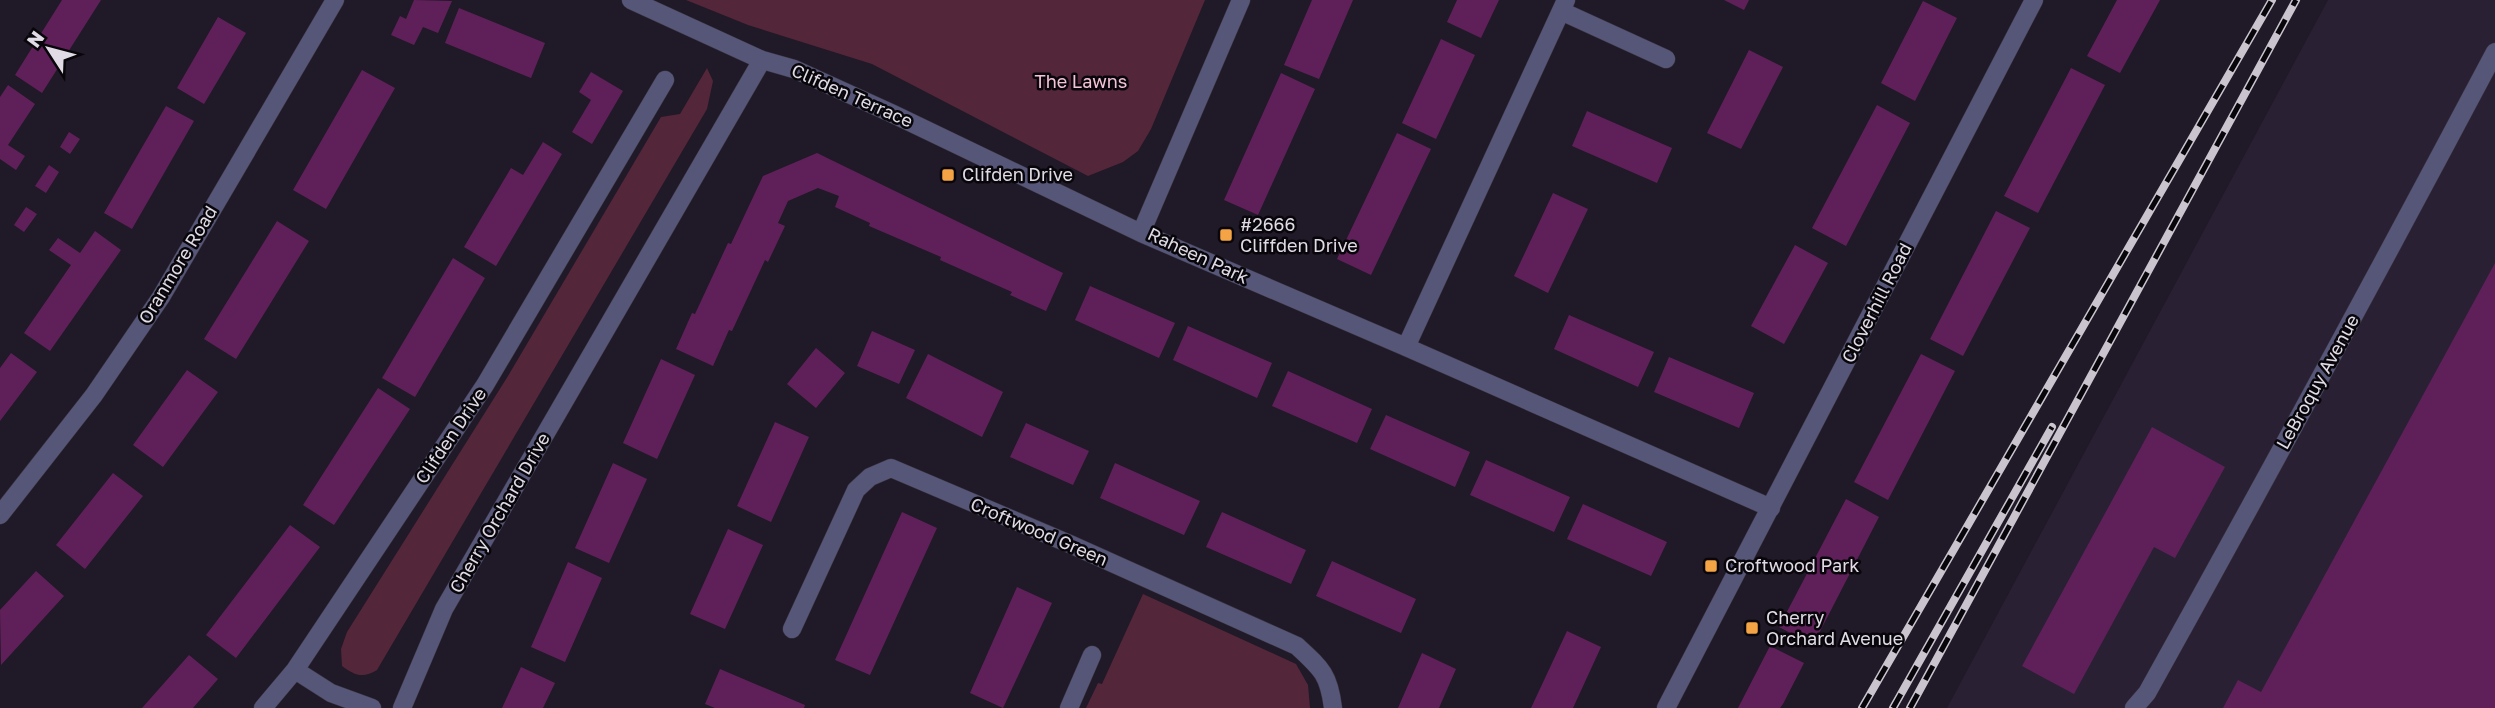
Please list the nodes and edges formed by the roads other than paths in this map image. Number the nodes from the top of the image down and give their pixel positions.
1 (335, 0) edge
2 (631, 0) edge
3 (1241, 0) edge
4 (2034, 0) edge
5 (1563, 5) edge
6 (2495, 52) edge
7 (1666, 59) dead end
8 (762, 60) junction
9 (665, 80) dead end
10 (1141, 233) junction
11 (1406, 347) junction
12 (1770, 508) junction
13 (0, 514) edge
14 (792, 629) dead end
15 (1092, 655) dead end
16 (295, 670) junction
17 (263, 708) edge
18 (372, 708) edge
19 (402, 708) edge
20 (1069, 708) edge
21 (1333, 708) edge
22 (1666, 708) edge
23 (2134, 708) edge

1 - 13 street, Oranmore Road
2 - 8 street, Clifden Terrace
3 - 10 street, Raheen Park
4 - 12 street, Cloverhill Road
5 - 7 street
5 - 11 street
6 - 23 street, LeBroquy Avenue
8 - 10 street, Clifden Terrace
8 - 19 street, Cherry Orchard Drive
9 - 16 street, Clifden Drive
10 - 11 street, Raheen Park
11 - 12 street, Raheen Park
12 - 22 street, Cloverhill Road
14 - 21 street, Croftwood Green
15 - 20 street
16 - 17 street, Clifden Drive
16 - 18 street

